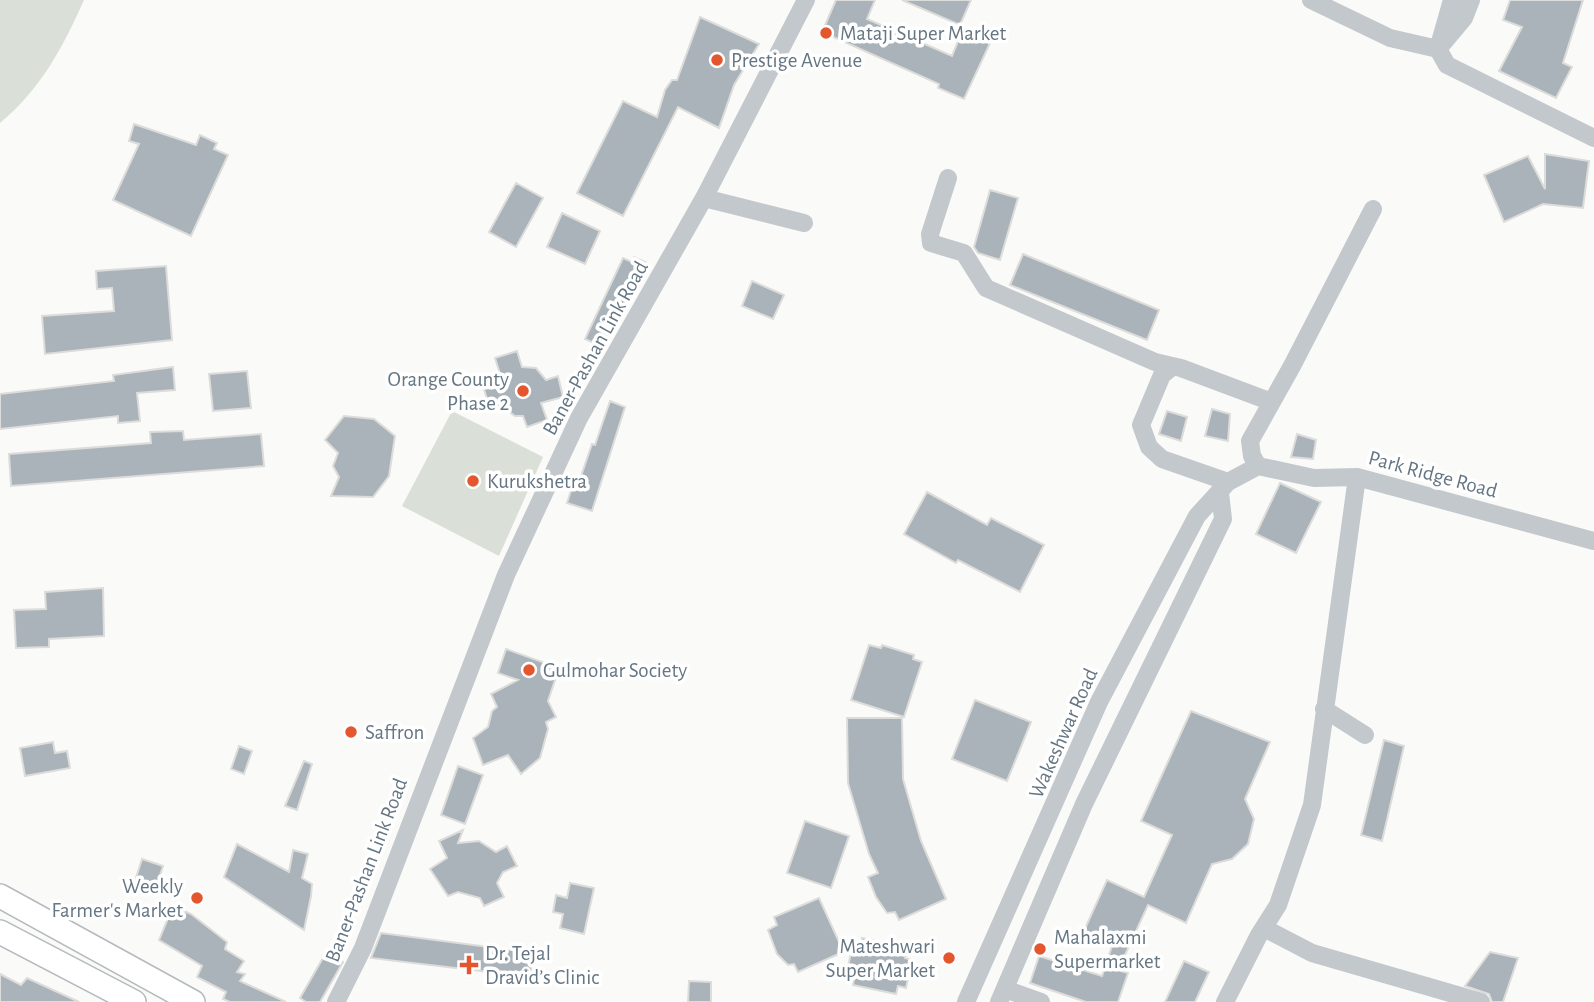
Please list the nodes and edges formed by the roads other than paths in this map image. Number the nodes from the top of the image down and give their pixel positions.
1 (806, 0) edge
2 (1311, 0) edge
3 (1452, 0) edge
4 (1471, 0) edge
5 (1438, 49) junction
6 (1594, 138) edge
7 (948, 178) dead end
8 (705, 198) junction
9 (1373, 209) dead end
10 (804, 223) dead end
11 (1171, 368) junction
12 (1272, 402) junction
13 (1258, 466) junction
14 (1357, 477) junction
15 (1224, 488) junction
16 (1594, 541) edge
17 (1113, 674) junction
18 (1139, 687) junction
19 (1324, 709) junction
20 (1365, 735) dead end
21 (0, 896) edge
22 (1264, 928) junction
23 (0, 932) edge
24 (1002, 996) edge
25 (134, 1002) edge
26 (192, 1002) edge
27 (336, 1002) edge
28 (966, 1002) edge
29 (1041, 1002) edge
30 (1225, 1002) edge
31 (1481, 1002) edge

1 - 8 street, Baner-Pashan Link Road
2 - 5 street
3 - 5 street
4 - 5 street
5 - 6 street
7 - 11 street
8 - 10 street
8 - 27 street, Baner-Pashan Link Road
9 - 12 street
11 - 12 street
11 - 15 street
12 - 13 street
13 - 14 street, Park Ridge Road
13 - 15 street, Wakeshwar Road
14 - 16 street, Park Ridge Road
14 - 19 street
15 - 17 street, Wakeshwar Road
15 - 18 street
17 - 18 street
17 - 28 street, Wakeshwar Road
18 - 24 street
19 - 20 street
19 - 22 street
21 - 26 main road
22 - 30 street
22 - 31 street
23 - 25 main road
24 - 29 street

